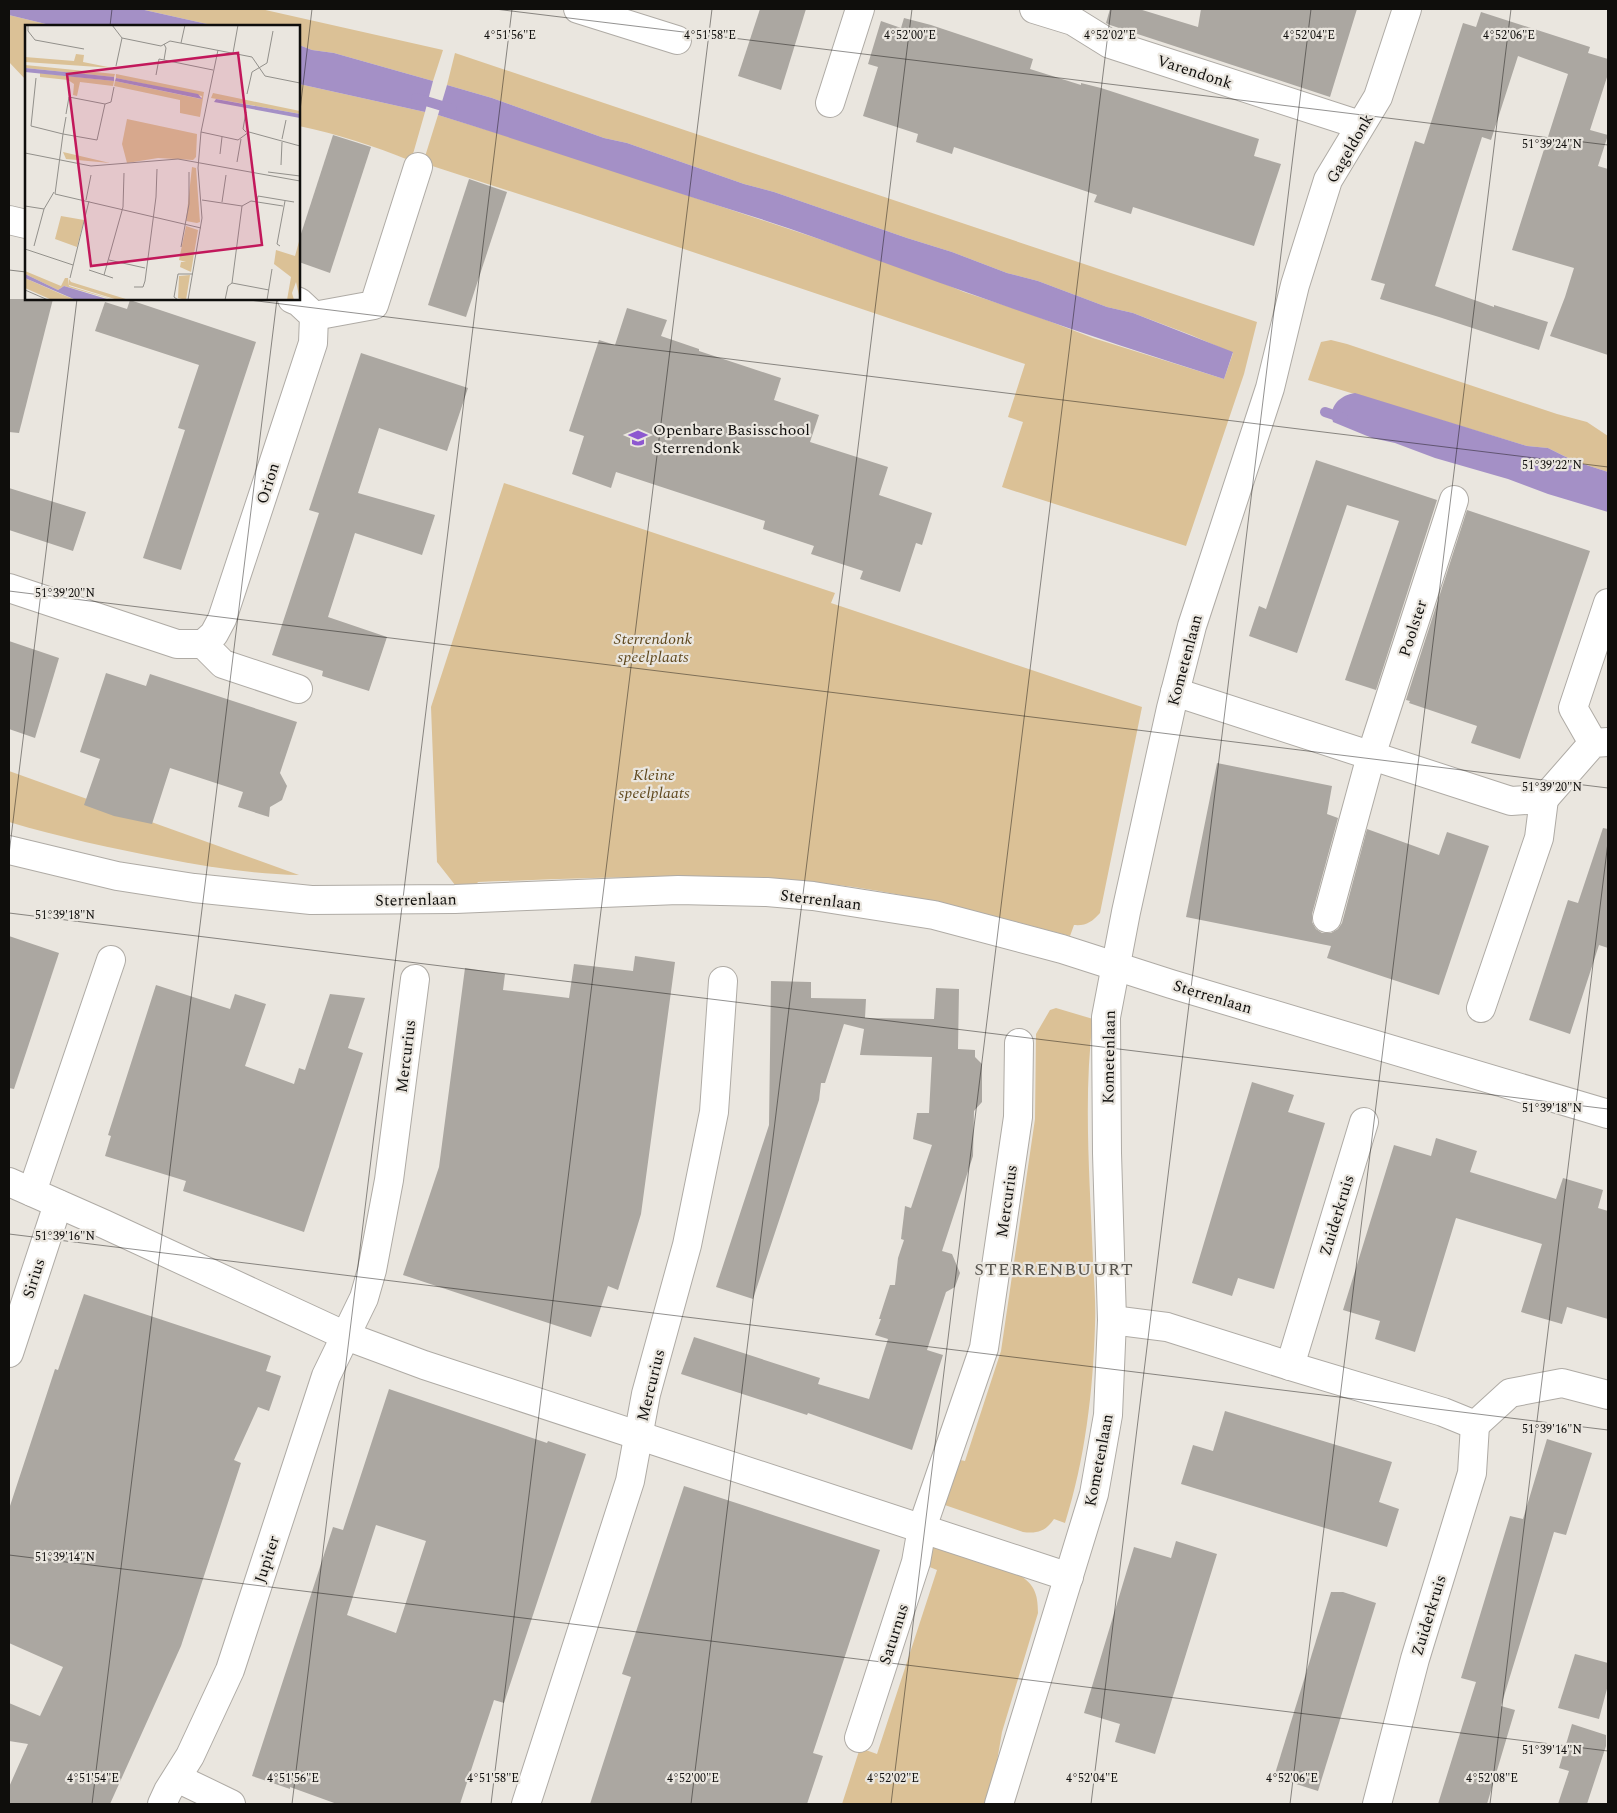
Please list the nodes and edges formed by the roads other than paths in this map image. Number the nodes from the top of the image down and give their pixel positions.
1 (578, 9) edge
2 (860, 9) edge
3 (1034, 9) edge
4 (1407, 9) edge
5 (677, 40) dead end
6 (830, 104) dead end
7 (1360, 125) junction
8 (418, 167) dead end
9 (9, 220) edge
10 (25, 224) edge
11 (294, 300) edge
12 (314, 316) junction
13 (1287, 317) joint
14 (1454, 500) dead end
15 (9, 588) edge
16 (1608, 603) edge
17 (203, 644) junction
18 (298, 689) dead end
19 (1175, 692) junction
20 (1601, 743) edge
21 (1371, 756) junction
22 (1544, 799) junction
23 (9, 850) edge
24 (1327, 918) dead end
25 (111, 960) dead end
26 (1116, 966) junction
27 (415, 979) dead end
28 (723, 981) dead end
29 (1481, 1008) dead end
30 (1020, 1043) dead end
31 (1608, 1114) edge
32 (1364, 1122) dead end
33 (21, 1187) edge
34 (58, 1204) junction
35 (1112, 1320) junction
36 (346, 1336) junction
37 (9, 1353) edge
38 (1290, 1366) junction
39 (1608, 1395) edge
40 (1475, 1425) junction
41 (638, 1435) junction
42 (922, 1528) junction
43 (1069, 1577) junction
44 (859, 1738) dead end
45 (177, 1778) junction
46 (162, 1804) edge
47 (231, 1804) edge
48 (526, 1804) edge
49 (999, 1804) edge
50 (1377, 1804) edge

1 - 5 street
2 - 6 street
3 - 7 street, Varendonk
4 - 7 street, Gageldonk
7 - 13 street, Gageldonk
8 - 12 street
9 - 10 street
11 - 12 street
12 - 17 street, Orion
13 - 19 street, Kometenlaan
14 - 21 street, Poolster
15 - 17 street
16 - 20 street
17 - 18 street
19 - 21 street
19 - 26 street, Kometenlaan
20 - 22 street
21 - 22 street
21 - 24 street, Poolster
22 - 29 street
23 - 26 street, Sterrenlaan
25 - 33 street, Mercurius
26 - 31 street, Sterrenlaan
26 - 35 street, Kometenlaan
27 - 36 street, Mercurius
28 - 41 street, Mercurius
30 - 42 street, Mercurius
32 - 38 street, Zuiderkruis
33 - 34 street, Mercurius
34 - 36 street, Mercurius
34 - 37 street, Sirius
35 - 38 street
35 - 43 street, Kometenlaan
36 - 41 street, Mercurius
36 - 45 street, Jupiter
38 - 40 street
39 - 40 street
40 - 50 street, Zuiderkruis
41 - 42 street, Mercurius
41 - 48 street
42 - 43 street, Mercurius
42 - 44 street, Saturnus
43 - 49 street, Kometenlaan
45 - 46 street, Jupiter
45 - 47 street

